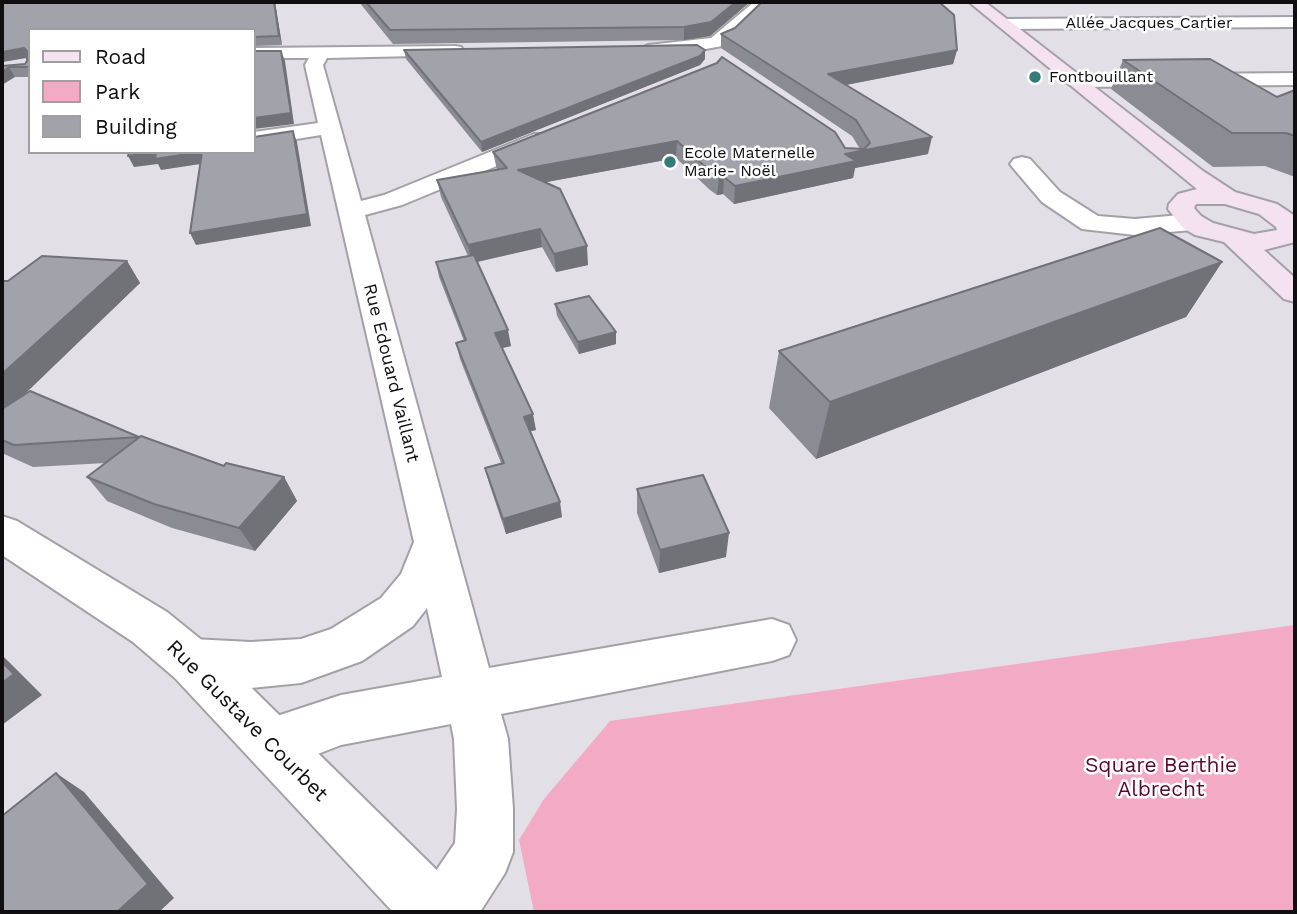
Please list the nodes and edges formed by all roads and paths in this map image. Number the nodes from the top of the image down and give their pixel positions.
1 (763, 2) edge
2 (960, 2) edge
3 (976, 2) edge
4 (1295, 22) edge
5 (1004, 24) junction
6 (634, 50) edge
7 (471, 51) edge
8 (321, 52) junction
9 (256, 53) edge
10 (1294, 79) edge
11 (1074, 81) junction
12 (331, 127) junction
13 (557, 132) edge
14 (256, 139) edge
15 (1144, 160) dead end
16 (1022, 164) dead end
17 (1226, 197) junction
18 (1184, 202) junction
19 (351, 211) junction
20 (1288, 232) edge
21 (1235, 239) junction
22 (1295, 293) edge
23 (2, 533) edge
24 (435, 542) junction
25 (772, 640) dead end
26 (192, 662) junction
27 (471, 695) junction
28 (274, 744) junction
29 (435, 912) edge
30 (445, 912) edge

1 - 6 street
2 - 15 main road
3 - 5 main road
4 - 5 street, Allée Jacques Cartier
5 - 11 main road
7 - 8 street
8 - 9 street
8 - 12 street, Rue Edouard Vaillant
10 - 11 street
11 - 17 main road
12 - 14 street
12 - 19 street, Rue Edouard Vaillant
13 - 19 street
16 - 18 street
17 - 18 main road
17 - 20 main road
18 - 21 main road
19 - 24 street, Rue Edouard Vaillant
20 - 21 main road
21 - 22 main road
23 - 26 street, Rue Gustave Courbet
24 - 26 street
24 - 27 street, Rue Edouard Vaillant
25 - 27 street
26 - 28 street, Rue Gustave Courbet
27 - 28 street
27 - 30 street, Rue Edouard Vaillant
28 - 29 street, Rue Gustave Courbet

